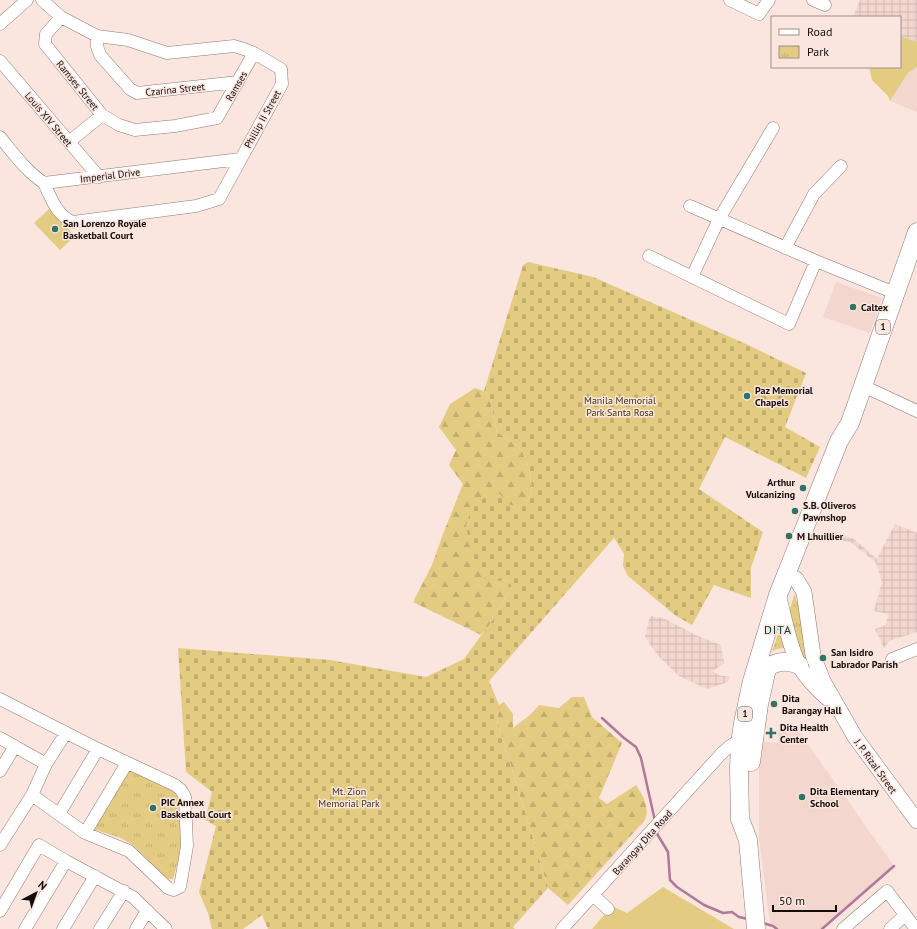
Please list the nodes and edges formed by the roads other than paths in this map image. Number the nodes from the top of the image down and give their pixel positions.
1 (27, 0) edge
2 (42, 0) edge
3 (730, 0) edge
4 (769, 0) edge
5 (813, 0) edge
6 (825, 5) dead end
7 (61, 17) junction
8 (0, 24) edge
9 (97, 36) junction
10 (254, 53) junction
11 (0, 61) edge
12 (238, 82) junction
13 (102, 115) junction
14 (217, 118) joint
15 (773, 128) dead end
16 (0, 137) edge
17 (69, 142) junction
18 (240, 159) junction
19 (841, 166) dead end
20 (99, 177) junction
21 (44, 183) junction
22 (690, 206) dead end
23 (719, 219) junction
24 (917, 232) edge
25 (785, 248) junction
26 (649, 256) dead end
27 (816, 261) junction
28 (692, 277) junction
29 (895, 293) junction
30 (863, 386) junction
31 (917, 411) edge
32 (791, 577) junction
33 (778, 594) junction
34 (784, 614) junction
35 (917, 649) edge
36 (892, 659) dead end
37 (799, 665) junction
38 (767, 667) junction
39 (0, 699) edge
40 (838, 709) junction
41 (66, 733) junction
42 (0, 738) edge
43 (747, 741) junction
44 (15, 746) junction
45 (98, 749) junction
46 (720, 754) junction
47 (127, 763) junction
48 (46, 764) junction
49 (739, 768) junction
50 (0, 772) edge
51 (32, 795) junction
52 (60, 814) junction
53 (917, 821) edge
54 (86, 833) junction
55 (747, 836) junction
56 (0, 845) edge
57 (66, 861) junction
58 (95, 876) junction
59 (124, 891) junction
60 (593, 895) junction
61 (608, 909) dead end
62 (0, 911) edge
63 (147, 911) junction
64 (905, 915) junction
65 (25, 929) edge
66 (63, 929) edge
67 (100, 929) edge
68 (136, 929) edge
69 (166, 929) edge
70 (562, 929) edge
71 (756, 929) edge
72 (843, 929) edge
73 (890, 929) edge
74 (916, 929) edge

1 - 8 street
2 - 7 street, Phillip II Street
3 - 4 street
5 - 6 street
7 - 9 street, Phillip II Street
7 - 13 street, Ramses Street
9 - 10 street, Phillip II Street
9 - 12 street, Czarina Street
10 - 12 street, Ramses
10 - 18 street, Phillip II Street
11 - 17 street, Louis XIV Street
12 - 14 street, Ramses
13 - 14 street, Ramses Street
13 - 17 street
15 - 23 street
16 - 21 street
17 - 20 street, Louis XIV Street
18 - 20 street, Imperial Drive
18 - 21 street, Phillip II Street
19 - 25 street
20 - 21 street, Imperial Drive
22 - 23 street
23 - 25 street
23 - 28 street
24 - 29 highway, 1
25 - 27 street
26 - 28 street
27 - 28 street
27 - 29 street
29 - 30 highway, 1
30 - 31 street
30 - 32 highway, 1
32 - 33 highway, 1
32 - 34 highway, 1
32 - 40 main road, J. P. Rizal Street
33 - 34 main road, J. P. Rizal Street
33 - 43 highway, 1
34 - 37 main road, J. P. Rizal Street
34 - 38 highway, 1
35 - 36 street
37 - 38 highway
37 - 40 main road, J. P. Rizal Street
38 - 43 highway, 1
39 - 41 street
40 - 53 main road, J. P. Rizal Street
41 - 45 street
41 - 48 street
42 - 44 street
43 - 46 street, Barangay Dita Road
43 - 49 highway, 1
43 - 55 highway, 1
44 - 48 street
44 - 50 street
45 - 47 street
45 - 52 street
46 - 49 street
46 - 60 street, Barangay Dita Road
47 - 54 street
47 - 54 street
48 - 51 street
49 - 55 highway, 1
51 - 52 street
51 - 56 street
52 - 54 street
55 - 71 highway, 1
57 - 58 street
57 - 62 street
57 - 65 street
58 - 59 street
58 - 66 street
59 - 63 street
59 - 67 street
60 - 61 street
60 - 70 street, Barangay Dita Road
63 - 68 street
63 - 69 street
64 - 72 street
64 - 73 street
64 - 74 street

